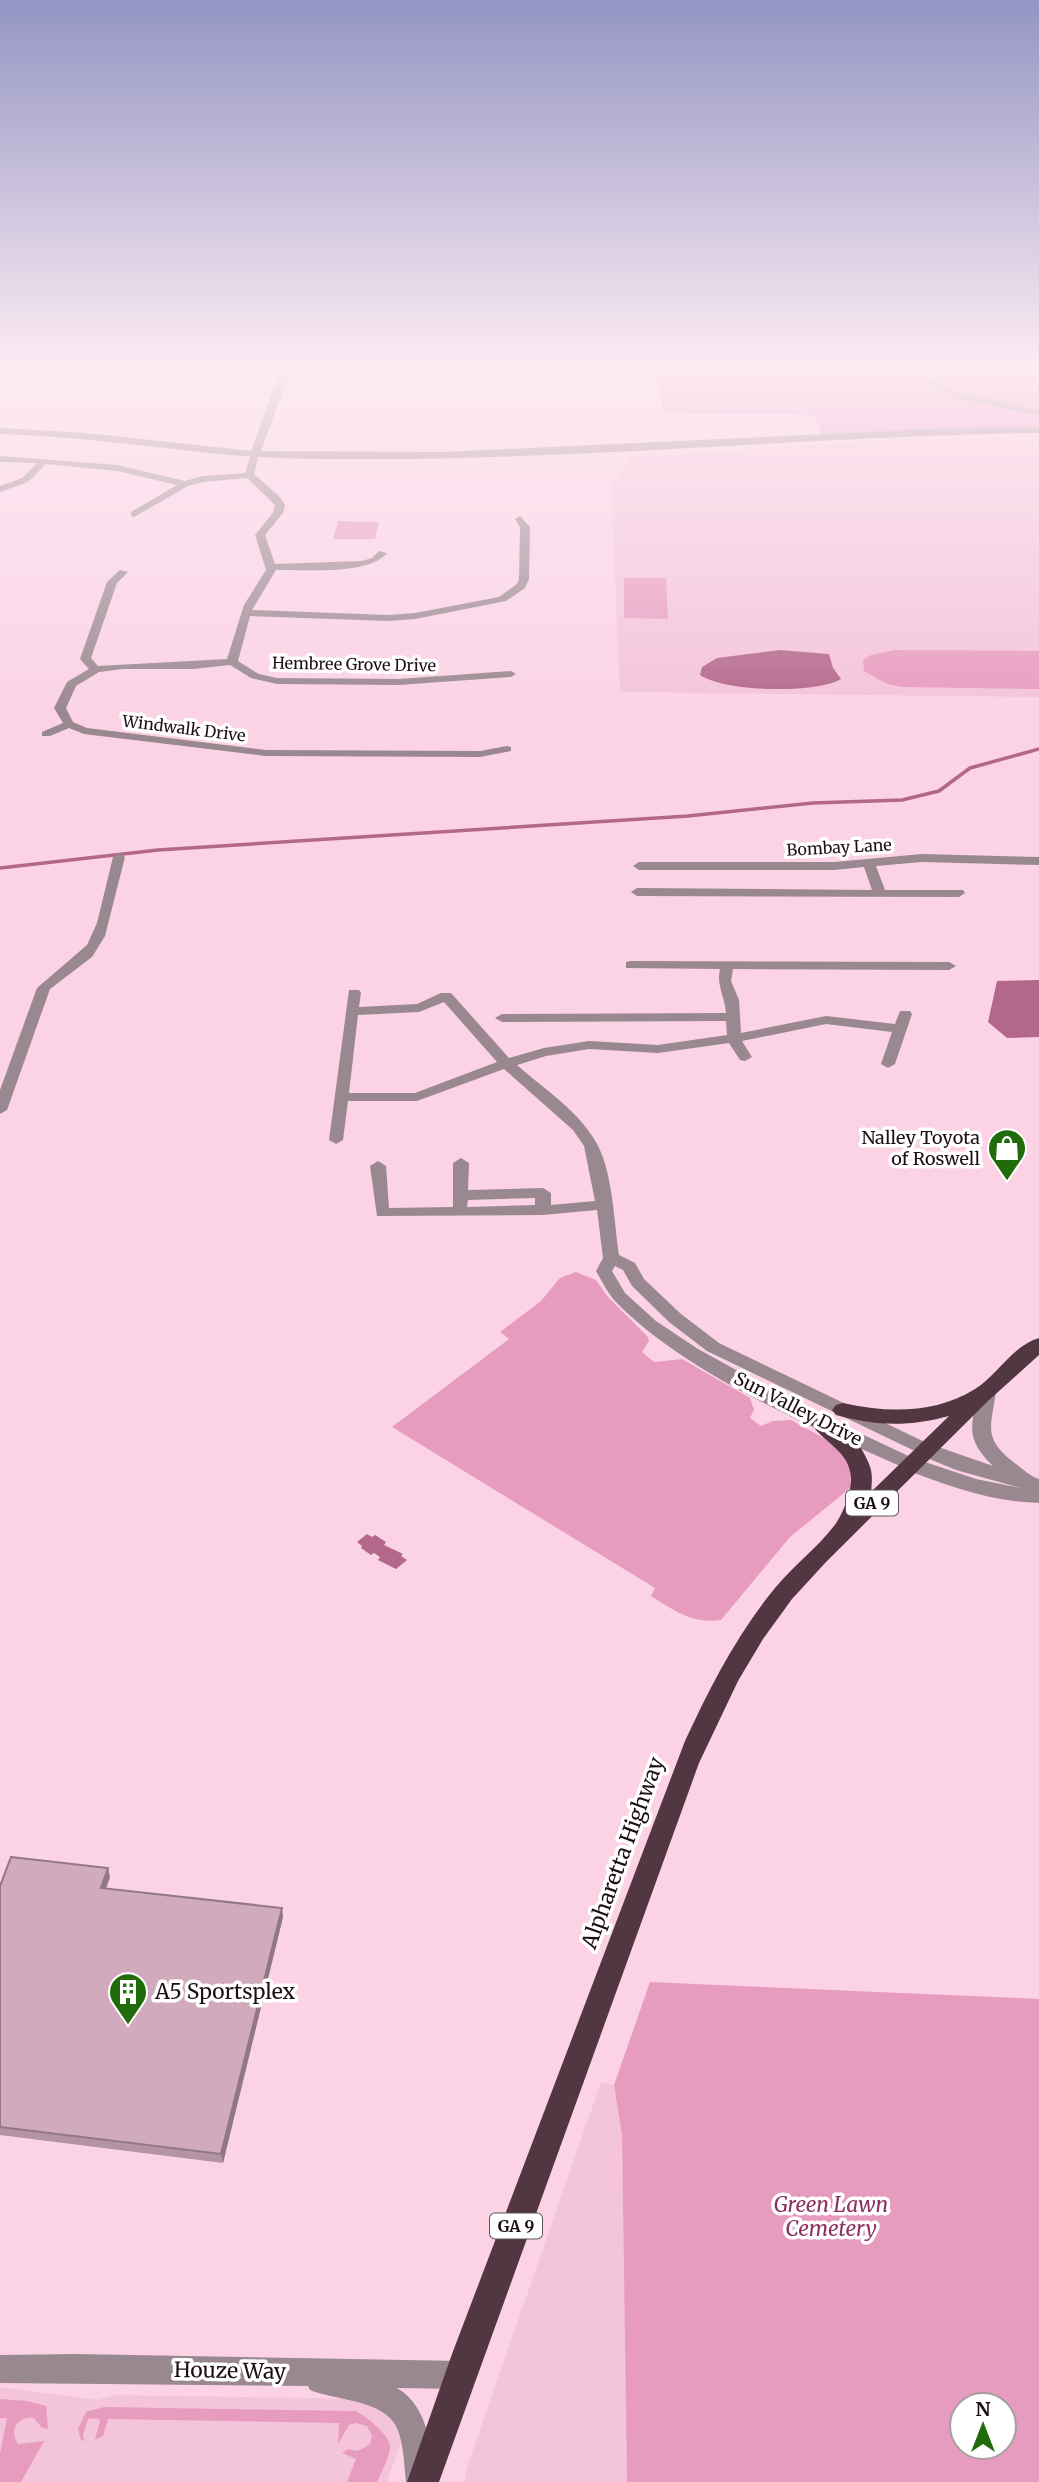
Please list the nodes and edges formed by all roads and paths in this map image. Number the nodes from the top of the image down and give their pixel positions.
1 (17, 483) edge
2 (180, 483) edge
3 (189, 483) edge
4 (259, 483) edge
5 (185, 484) junction
6 (0, 489) edge
7 (134, 514) dead end
8 (520, 519) dead end
9 (383, 553) dead end
10 (271, 567) junction
11 (123, 572) dead end
12 (502, 599) junction
13 (516, 605) dead end
14 (246, 613) junction
15 (232, 662) junction
16 (96, 669) junction
17 (511, 674) dead end
18 (69, 724) junction
19 (46, 734) dead end
20 (507, 750) dead end
21 (119, 857) dead end
22 (1039, 861) edge
23 (868, 862) junction
24 (639, 866) dead end
25 (691, 866) junction
26 (637, 892) dead end
27 (692, 892) junction
28 (959, 893) dead end
29 (880, 894) junction
30 (631, 965) dead end
31 (727, 966) junction
32 (949, 966) dead end
33 (354, 993) dead end
34 (352, 1011) junction
35 (905, 1014) dead end
36 (733, 1017) junction
37 (502, 1018) dead end
38 (898, 1029) junction
39 (734, 1039) junction
40 (745, 1057) dead end
41 (507, 1064) junction
42 (888, 1064) dead end
43 (341, 1097) junction
44 (0, 1110) edge
45 (336, 1140) dead end
46 (461, 1163) dead end
47 (378, 1166) dead end
48 (460, 1203) junction
49 (604, 1205) junction
50 (611, 1258) junction
51 (1039, 1345) edge
52 (987, 1391) junction
53 (843, 1410) junction
54 (821, 1422) junction
55 (920, 1457) junction
56 (1035, 1489) edge
57 (833, 1542) junction
58 (0, 2370) edge
59 (286, 2372) junction
60 (460, 2375) junction
61 (422, 2482) edge

1 - 6 street
2 - 5 street
3 - 5 street
4 - 10 street
5 - 7 street
8 - 12 street
9 - 10 street
10 - 14 street
11 - 16 street
12 - 13 street
12 - 14 street
14 - 15 street
15 - 16 street
15 - 17 street, Hembree Grove Drive
16 - 18 street
18 - 19 street
18 - 20 street, Windwalk Drive
21 - 44 street
22 - 23 street, Bombay Lane
23 - 25 street, Bombay Lane
23 - 29 street
24 - 25 street, Bombay Lane
25 - 27 street
26 - 27 street
27 - 29 street
28 - 29 street
30 - 31 street
31 - 32 street
31 - 36 street
33 - 34 street
34 - 41 street, Sun Valley Drive
34 - 43 street
35 - 38 street
36 - 37 street
36 - 39 street
38 - 39 street
38 - 42 street
39 - 40 street
39 - 41 street
41 - 43 street
41 - 49 street, Sun Valley Drive
43 - 45 street
46 - 48 street
47 - 48 street
48 - 49 street
49 - 50 street, Sun Valley Drive
50 - 53 street, Sun Valley Drive
50 - 54 street, Sun Valley Drive
51 - 52 highway, Alpharetta Highway / GA 9
52 - 53 highway
52 - 55 highway, Alpharetta Highway / GA 9
52 - 56 street
53 - 55 street, Sun Valley Drive
54 - 55 street, Sun Valley Drive
54 - 57 highway
55 - 56 street, Sun Valley Drive
55 - 57 highway, Alpharetta Highway / GA 9
57 - 60 highway, Alpharetta Highway / GA 9
58 - 59 street, Houze Way
59 - 60 street, Houze Way
59 - 61 street
60 - 61 highway, Alpharetta Highway / GA 9

